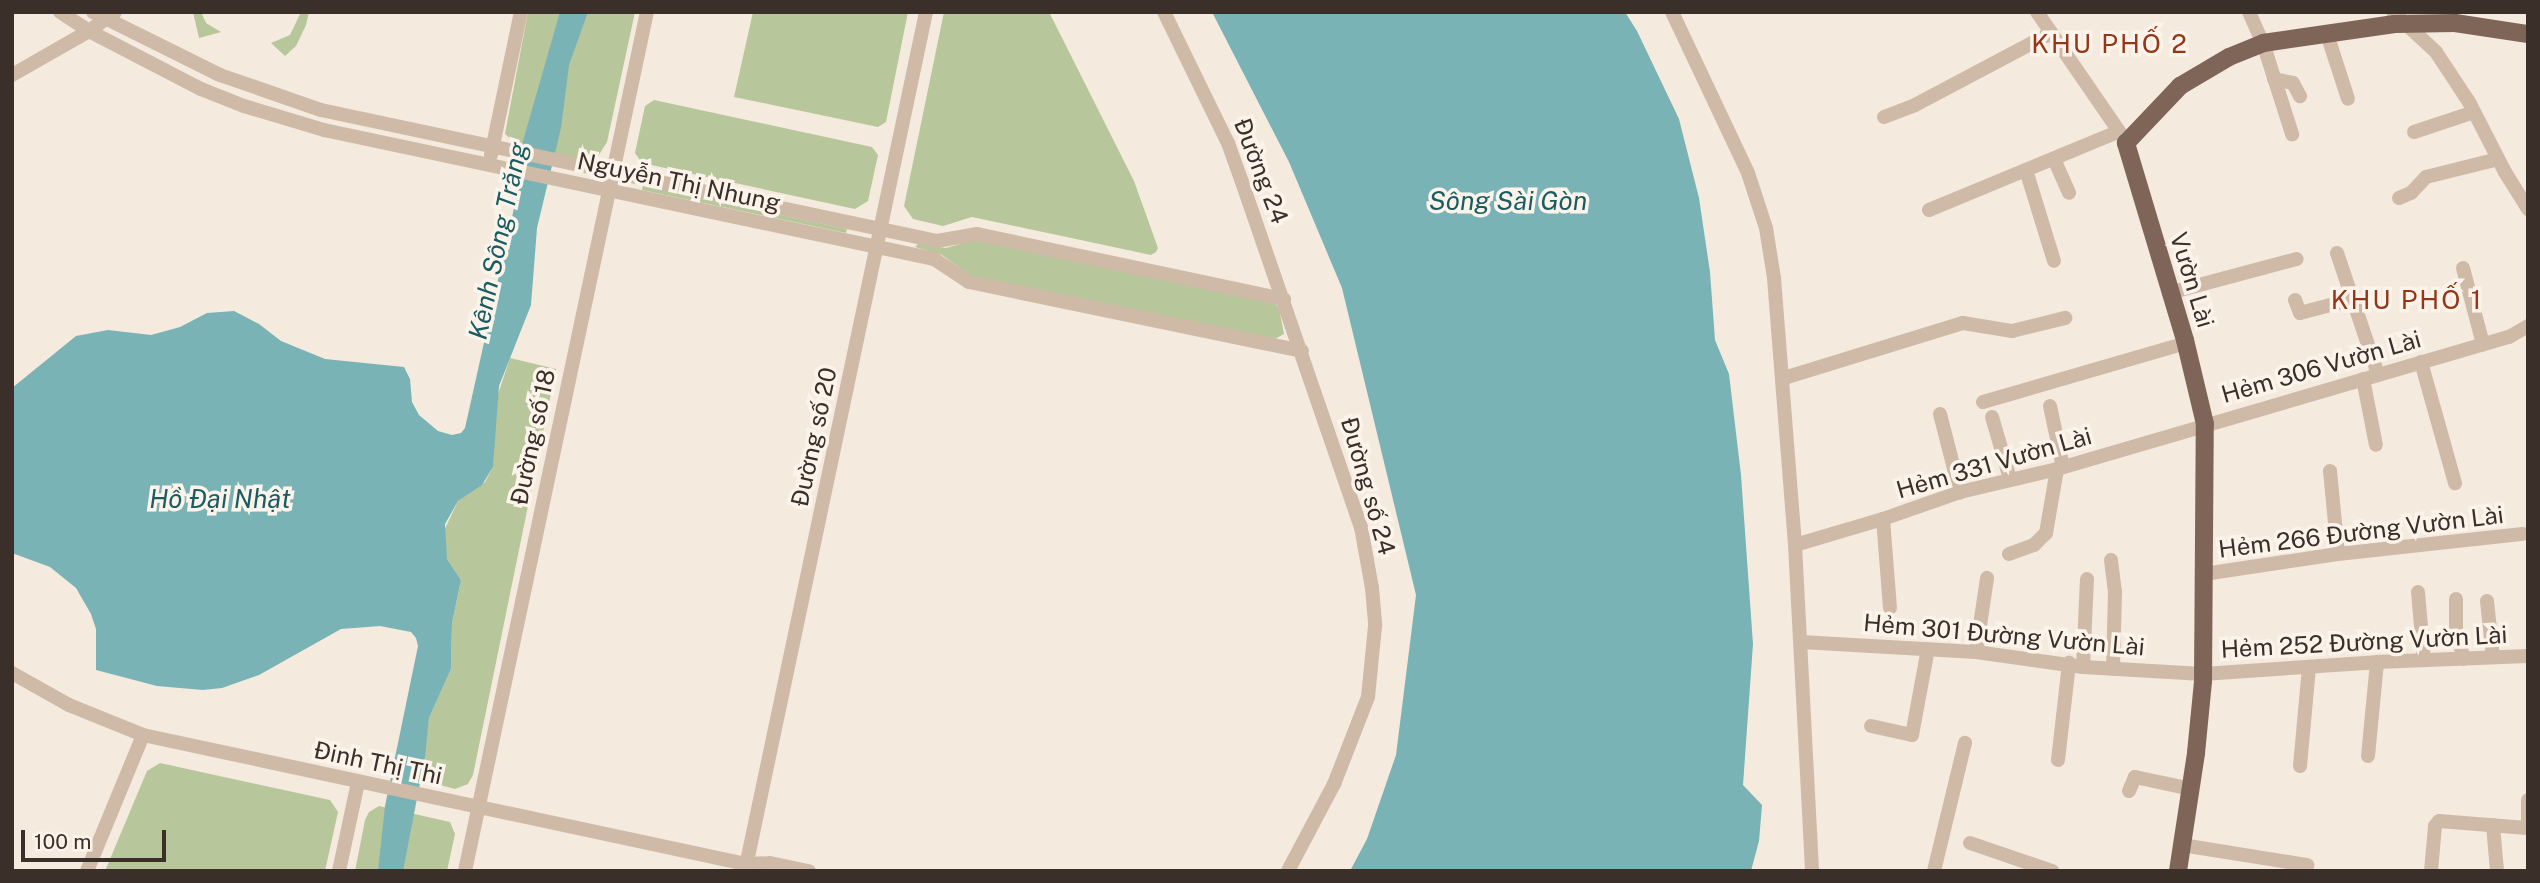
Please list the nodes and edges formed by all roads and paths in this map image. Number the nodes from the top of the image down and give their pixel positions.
1 (61, 12) edge
2 (521, 12) edge
3 (646, 12) edge
4 (926, 12) edge
5 (1164, 12) edge
6 (1672, 12) edge
7 (2037, 12) edge
8 (2249, 12) edge
9 (2393, 12) edge
10 (104, 15) edge
11 (2417, 20) edge
12 (89, 31) junction
13 (2051, 33) junction
14 (2328, 34) junction
15 (2528, 34) edge
16 (2263, 43) junction
17 (12, 75) edge
18 (2274, 79) junction
19 (2300, 96) dead end
20 (2348, 99) dead end
21 (2474, 113) junction
22 (1884, 117) dead end
23 (2414, 131) dead end
24 (2292, 134) dead end
25 (2122, 136) junction
26 (493, 148) junction
27 (2054, 159) junction
28 (2498, 159) junction
29 (489, 165) junction
30 (2026, 170) junction
31 (611, 173) junction
32 (607, 189) junction
33 (2069, 193) dead end
34 (2399, 198) dead end
35 (1929, 209) dead end
36 (2528, 209) edge
37 (882, 230) junction
38 (878, 248) junction
39 (2337, 253) dead end
40 (2297, 259) dead end
41 (2054, 261) dead end
42 (2463, 268) dead end
43 (2169, 293) junction
44 (1284, 299) junction
45 (2353, 299) junction
46 (2295, 300) dead end
47 (2065, 318) dead end
48 (2528, 326) edge
49 (2186, 343) junction
50 (2483, 344) junction
51 (1302, 351) junction
52 (2421, 362) junction
53 (2378, 374) junction
54 (1784, 378) junction
55 (2363, 379) junction
56 (1983, 402) dead end
57 (2050, 406) dead end
58 (1940, 414) dead end
59 (1992, 417) dead end
60 (2205, 424) junction
61 (2376, 445) dead end
62 (2060, 468) junction
63 (2330, 471) dead end
64 (2010, 479) junction
65 (2455, 483) dead end
66 (1961, 492) junction
67 (1883, 519) junction
68 (2523, 534) dead end
69 (1796, 545) junction
70 (2009, 554) dead end
71 (2338, 554) junction
72 (2111, 560) dead end
73 (2204, 574) junction
74 (1987, 578) dead end
75 (2087, 579) dead end
76 (2418, 592) dead end
77 (2456, 598) dead end
78 (2487, 601) dead end
79 (1890, 608) dead end
80 (1801, 642) junction
81 (1928, 649) junction
82 (1976, 652) junction
83 (2528, 656) edge
84 (2493, 657) junction
85 (2464, 659) junction
86 (2424, 660) junction
87 (2377, 662) junction
88 (2076, 665) junction
89 (2309, 667) junction
90 (2113, 669) junction
91 (12, 674) edge
92 (2203, 674) junction
93 (1871, 726) dead end
94 (143, 735) junction
95 (1965, 743) dead end
96 (2368, 756) dead end
97 (2058, 760) dead end
98 (2300, 766) dead end
99 (358, 782) junction
100 (2191, 789) junction
101 (2129, 791) dead end
102 (2528, 800) edge
103 (479, 807) junction
104 (2493, 825) junction
105 (2527, 828) edge
106 (1970, 843) dead end
107 (2182, 845) junction
108 (2307, 865) dead end
109 (749, 869) edge
110 (87, 871) edge
111 (339, 871) edge
112 (466, 871) edge
113 (809, 871) edge
114 (1288, 871) edge
115 (1812, 871) edge
116 (1934, 871) edge
117 (2052, 871) edge
118 (2178, 871) edge
119 (2431, 871) edge
120 (2497, 871) edge

1 - 12 street, Nguyễn Thị Nhung
2 - 26 street
3 - 31 street, Đường số 18
4 - 37 street, Đường số 20
5 - 44 street, Đường 24
6 - 54 street
7 - 13 street
8 - 16 street
9 - 11 street
10 - 12 street
10 - 26 street, Nguyễn Thị Nhung
11 - 14 main road
11 - 15 main road
11 - 21 street
12 - 17 street
12 - 29 street, Nguyễn Thị Nhung
13 - 22 street
13 - 25 street
14 - 16 main road
14 - 20 street
16 - 18 street
16 - 25 main road
18 - 19 street
18 - 24 street
21 - 23 street
21 - 28 street
25 - 27 street
25 - 43 main road, Vườn Lài
26 - 29 street
26 - 31 street, Nguyễn Thị Nhung
27 - 30 street
27 - 33 street
28 - 34 street
28 - 36 street
29 - 32 street, Nguyễn Thị Nhung
30 - 35 street
30 - 41 street
31 - 32 street, Đường số 18
31 - 37 street, Nguyễn Thị Nhung
32 - 38 street, Nguyễn Thị Nhung
32 - 103 street, Đường số 18
37 - 38 street, Đường số 20
37 - 44 street, Nguyễn Thị Nhung
38 - 51 street, Nguyễn Thị Nhung
38 - 109 street, Đường số 20
39 - 45 street
40 - 43 street
42 - 50 street
43 - 49 main road, Vườn Lài
44 - 51 street, Đường 24
45 - 46 street
45 - 53 street
47 - 54 street
48 - 50 street, Hẻm 306 Vườn Lài
49 - 56 street
49 - 60 main road, Vườn Lài
50 - 52 street, Hẻm 306 Vườn Lài
51 - 114 street, Đường số 24
52 - 53 street, Hẻm 306 Vườn Lài
52 - 65 street
53 - 55 street, Hẻm 306 Vườn Lài
54 - 69 street
55 - 60 street, Hẻm 306 Vườn Lài
55 - 61 street
57 - 62 street
58 - 66 street
59 - 64 street
60 - 62 street, Hẻm 331 Vườn Lài
60 - 73 main road, Vườn Lài
62 - 64 street, Hẻm 331 Vườn Lài
62 - 70 street
63 - 71 street
64 - 66 street, Hẻm 331 Vườn Lài
66 - 67 street, Hẻm 331 Vườn Lài
67 - 69 street, Hẻm 331 Vườn Lài
67 - 79 street
68 - 71 street, Hẻm 266 Đường Vườn Lài
69 - 80 street
71 - 73 street, Hẻm 266 Đường Vườn Lài
72 - 90 street
73 - 92 main road, Vườn Lài
74 - 82 street
75 - 88 street
76 - 86 street
77 - 85 street
78 - 84 street
80 - 81 street, Hẻm 301 Đường Vườn Lài
80 - 115 street
81 - 82 street, Hẻm 301 Đường Vườn Lài
81 - 93 street
82 - 88 street, Hẻm 301 Đường Vườn Lài
83 - 84 street, Hẻm 252 Đường Vườn Lài
84 - 85 street, Hẻm 252 Đường Vườn Lài
85 - 86 street, Hẻm 252 Đường Vườn Lài
86 - 87 street, Hẻm 252 Đường Vườn Lài
87 - 89 street, Hẻm 252 Đường Vườn Lài
87 - 96 street
88 - 90 street, Hẻm 301 Đường Vườn Lài
88 - 97 street
89 - 92 street, Hẻm 252 Đường Vườn Lài
89 - 98 street
90 - 92 street, Hẻm 301 Đường Vườn Lài
91 - 94 street, Đinh Thị Thi
92 - 100 main road, Vườn Lài
94 - 99 street, Đinh Thị Thi
94 - 110 street
95 - 116 street
99 - 103 street, Đinh Thị Thi
99 - 111 street
100 - 101 street
100 - 107 main road, Vườn Lài
102 - 105 street
103 - 109 street, Đinh Thị Thi
103 - 112 street, Đường số 18
104 - 105 street
104 - 119 street
104 - 120 street
106 - 117 street
107 - 108 street
107 - 118 main road, Vườn Lài
109 - 113 street, Đinh Thị Thi

